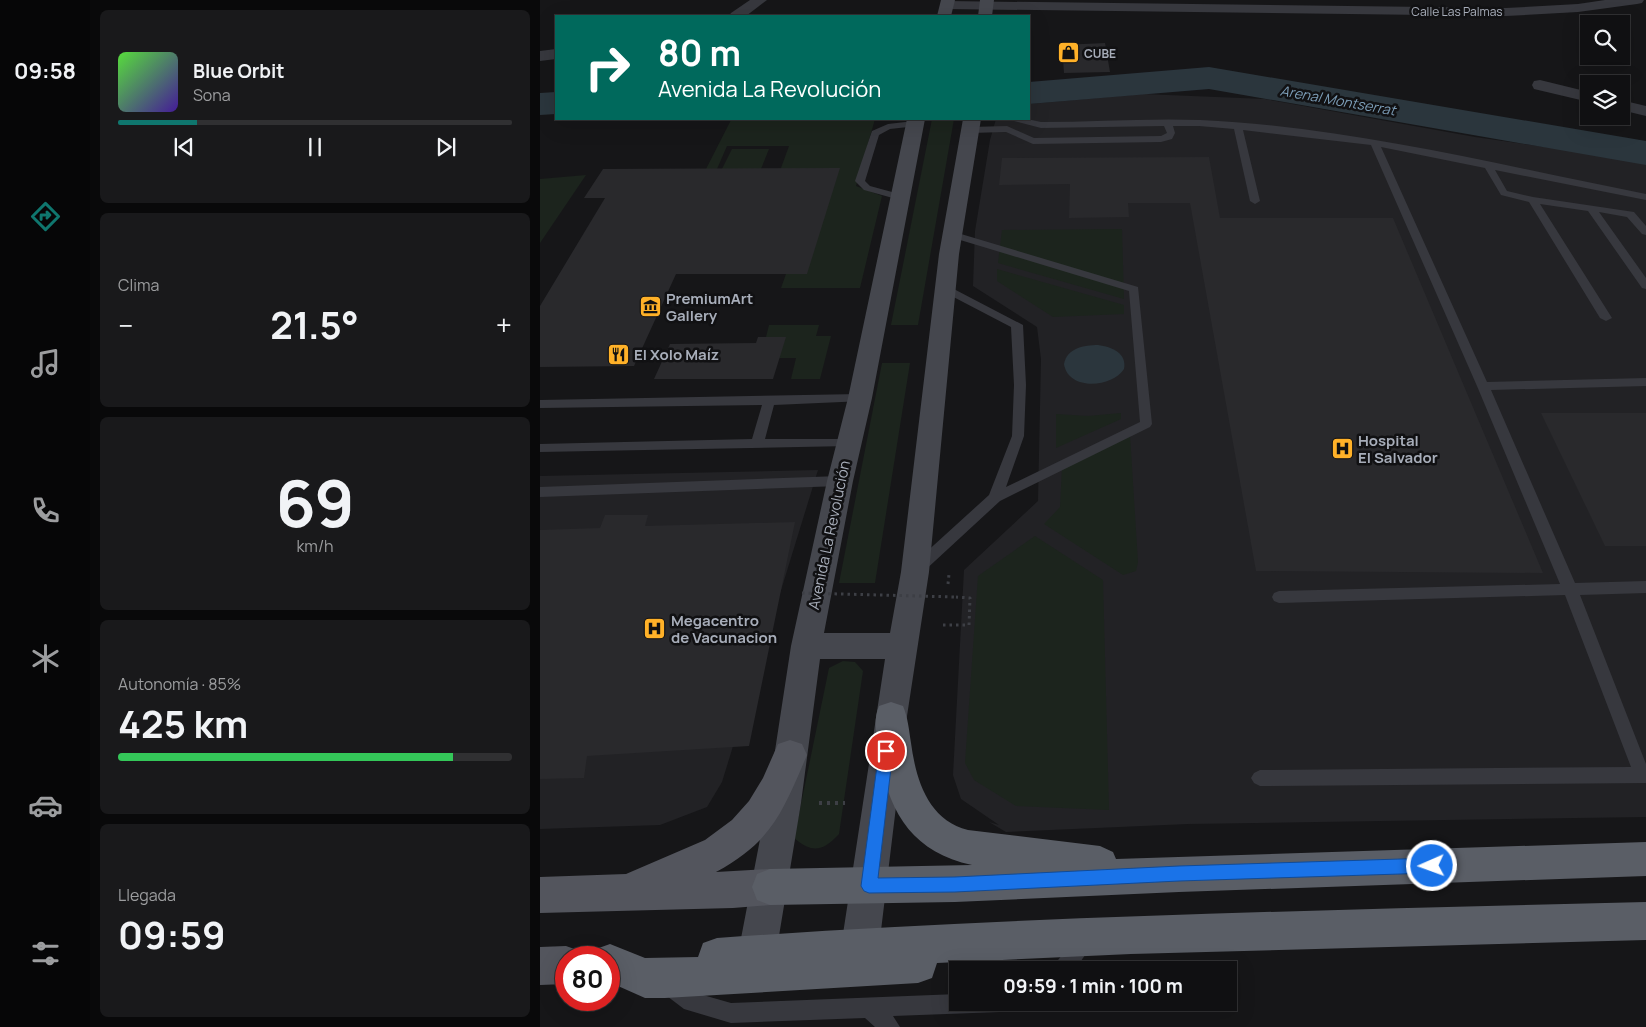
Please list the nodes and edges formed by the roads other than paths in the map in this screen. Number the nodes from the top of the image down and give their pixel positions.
1 (760, 0) edge
2 (1637, 0) edge
3 (946, 7) edge
4 (986, 7) edge
5 (738, 15) edge
6 (555, 54) edge
7 (540, 56) edge
8 (1540, 84) dead end
9 (1580, 95) edge
10 (1630, 107) edge
11 (1646, 111) edge
12 (1021, 120) edge
13 (915, 122) edge
14 (1168, 123) junction
15 (971, 124) edge
16 (1238, 126) junction
17 (1375, 143) junction
18 (1489, 167) junction
19 (900, 197) junction
20 (1646, 197) edge
21 (1534, 200) junction
22 (1256, 201) dead end
23 (1590, 208) junction
24 (1646, 232) edge
25 (951, 234) junction
26 (1646, 286) edge
27 (946, 289) junction
28 (1606, 318) dead end
29 (1646, 382) edge
30 (1484, 386) junction
31 (860, 398) junction
32 (769, 401) junction
33 (540, 404) edge
34 (849, 442) junction
35 (757, 444) junction
36 (540, 448) edge
37 (840, 481) junction
38 (540, 492) edge
39 (995, 498) junction
40 (915, 572) junction
41 (1646, 587) edge
42 (1570, 589) junction
43 (1278, 597) dead end
44 (806, 646) junction
45 (903, 646) junction
46 (891, 716) junction
47 (790, 755) junction
48 (1644, 775) edge
49 (1260, 778) dead end
50 (1646, 859) edge
51 (1179, 874) junction
52 (869, 886) junction
53 (770, 887) junction
54 (625, 892) junction
55 (540, 895) edge
56 (1646, 921) edge
57 (1131, 935) junction
58 (860, 947) junction
59 (757, 954) junction
60 (717, 957) joint
61 (1071, 961) edge
62 (620, 962) edge
63 (555, 965) edge
64 (540, 966) edge
65 (949, 967) edge
66 (620, 968) edge
67 (665, 978) junction
68 (949, 1004) edge
69 (869, 1008) junction
70 (890, 1027) edge

1 - 5 street
2 - 4 street, Calle Las Palmas
3 - 4 street, Calle Las Palmas
6 - 7 street
8 - 9 street
10 - 11 street
12 - 14 lane
13 - 19 main road, Avenida La Revolución
13 - 19 lane
14 - 15 lane
14 - 16 lane
15 - 25 main road
16 - 17 lane
16 - 22 lane
17 - 18 lane
17 - 30 lane
18 - 20 lane
18 - 21 lane
19 - 31 main road, Avenida La Revolución
21 - 23 lane
21 - 28 lane
23 - 24 lane
23 - 26 lane
25 - 27 main road
25 - 39 lane
27 - 39 lane
27 - 40 main road
29 - 30 lane
30 - 42 lane
31 - 32 lane
31 - 34 main road, Avenida La Revolución
32 - 33 lane
32 - 35 lane
34 - 35 lane
34 - 37 main road, Avenida La Revolución
35 - 36 lane
37 - 38 lane
37 - 44 main road, Avenida La Revolución
39 - 40 lane
40 - 45 main road
41 - 42 lane
42 - 43 lane
42 - 48 lane
44 - 45 main road
44 - 47 main road, Avenida La Revolución
45 - 46 main road
46 - 51 highway
46 - 52 main road
47 - 53 main road, Avenida La Revolución
47 - 54 main road
48 - 49 lane
50 - 51 highway
51 - 52 highway
52 - 53 highway
52 - 58 main road
53 - 54 main road
53 - 59 main road, Avenida La Revolución
54 - 55 main road
56 - 57 highway
57 - 58 highway
57 - 61 highway
58 - 59 highway
59 - 60 highway
60 - 62 main road
63 - 64 main road
65 - 67 highway
66 - 67 highway
67 - 69 lane
68 - 69 lane
69 - 70 lane

